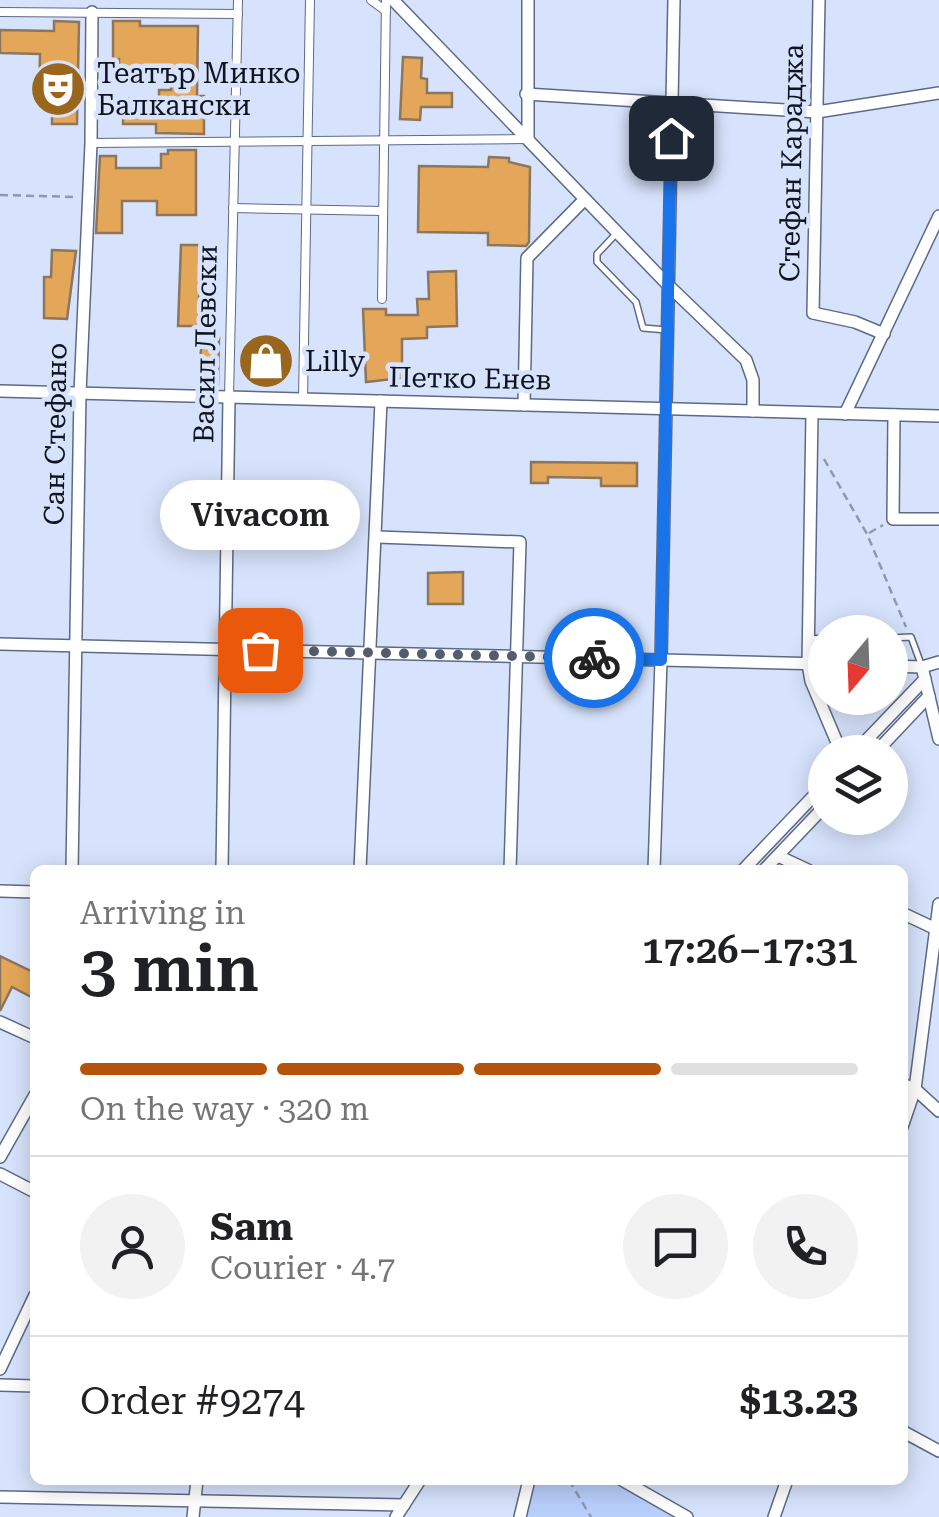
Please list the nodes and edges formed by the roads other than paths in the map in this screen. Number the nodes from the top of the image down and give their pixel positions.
1 (248, 0) edge
2 (310, 0) edge
3 (370, 0) edge
4 (528, 0) edge
5 (674, 0) edge
6 (819, 0) edge
7 (388, 4) edge
8 (92, 6) edge
9 (238, 7) edge
10 (0, 12) edge
11 (939, 92) edge
12 (526, 94) junction
13 (672, 102) junction
14 (817, 112) junction
15 (528, 140) junction
16 (384, 142) junction
17 (90, 143) junction
18 (234, 143) junction
19 (308, 143) junction
20 (585, 199) junction
21 (233, 208) junction
22 (306, 210) junction
23 (383, 211) junction
24 (939, 216) edge
25 (617, 233) junction
26 (934, 242) edge
27 (668, 285) junction
28 (382, 299) dead end
29 (667, 330) junction
30 (884, 334) junction
31 (0, 391) edge
32 (80, 393) junction
33 (229, 397) junction
34 (303, 399) junction
35 (381, 401) junction
36 (524, 405) junction
37 (665, 408) junction
38 (753, 411) junction
39 (812, 412) junction
40 (845, 414) junction
41 (894, 415) junction
42 (939, 416) edge
43 (939, 519) edge
44 (376, 537) junction
45 (808, 615) edge
46 (908, 637) edge
47 (0, 644) edge
48 (76, 646) junction
49 (223, 650) junction
50 (370, 653) junction
51 (516, 657) junction
52 (661, 660) junction
53 (939, 662) edge
54 (808, 664) edge
55 (908, 670) edge
56 (923, 673) junction
57 (929, 696) junction
58 (870, 735) edge
59 (892, 735) edge
60 (939, 739) edge
61 (808, 802) edge
62 (808, 824) edge
63 (778, 856) junction
64 (72, 865) edge
65 (222, 865) edge
66 (360, 865) edge
67 (510, 865) edge
68 (654, 865) edge
69 (748, 865) edge
70 (769, 865) edge
71 (797, 865) edge
72 (0, 891) edge
73 (30, 892) edge
74 (939, 904) edge
75 (908, 916) edge
76 (936, 928) junction
77 (0, 1022) edge
78 (30, 1036) edge
79 (908, 1086) edge
80 (915, 1089) junction
81 (30, 1104) edge
82 (908, 1109) edge
83 (939, 1111) edge
84 (0, 1157) edge
85 (0, 1174) edge
86 (30, 1189) edge
87 (30, 1306) edge
88 (0, 1369) edge
89 (0, 1385) edge
90 (30, 1386) edge
91 (908, 1434) edge
92 (939, 1451) edge
93 (197, 1485) edge
94 (417, 1485) edge
95 (528, 1485) edge
96 (632, 1485) edge
97 (785, 1485) edge
98 (0, 1497) edge
99 (195, 1501) junction
100 (404, 1505) junction
101 (193, 1517) edge
102 (396, 1517) edge
103 (520, 1517) edge
104 (687, 1517) edge
105 (774, 1517) edge

1 - 9 street
2 - 19 street
3 - 7 street
4 - 12 street
5 - 13 street
6 - 14 street, Стефан Караджа
7 - 15 street
7 - 16 street
8 - 9 street
8 - 10 street
8 - 17 street, Сан Стефано
9 - 18 street, Васил Левски
11 - 14 street
12 - 13 street
12 - 15 street
13 - 14 street
13 - 27 street
14 - 30 street, Стефан Караджа
15 - 16 street
15 - 20 street
16 - 19 street
16 - 23 street
17 - 18 street
17 - 32 street, Сан Стефано
18 - 19 street
18 - 21 street, Васил Левски
19 - 22 street
20 - 25 street
20 - 36 street
21 - 22 street
21 - 33 street, Васил Левски
22 - 23 street
22 - 34 street
23 - 28 street
24 - 26 street
25 - 27 street
25 - 29 lane
26 - 30 street
27 - 29 street
27 - 38 street
29 - 37 street
30 - 40 street
31 - 32 street, Петко Енев
32 - 33 street, Петко Енев
32 - 48 street, Сан Стефано
33 - 34 street, Петко Енев
33 - 49 street, Васил Левски
34 - 35 street, Петко Енев
35 - 36 street, Петко Енев
35 - 44 street
36 - 37 street, Петко Енев
37 - 38 street, Петко Енев
37 - 52 street
38 - 39 street, Петко Енев
39 - 40 street, Петко Енев
39 - 45 street
40 - 41 street, Петко Енев
41 - 42 street, Петко Енев
41 - 43 street
44 - 50 street
44 - 51 street
46 - 56 lane
47 - 48 street
48 - 49 street
48 - 64 street, Сан Стефано
49 - 50 street
49 - 65 street, Васил Левски
50 - 51 street
50 - 66 street
51 - 52 street
51 - 67 street
52 - 54 street
52 - 68 street
53 - 56 street
55 - 56 street
56 - 57 street
56 - 58 street
57 - 59 street
57 - 60 street
61 - 69 street
62 - 63 street
63 - 70 street
63 - 71 street
72 - 73 street
74 - 76 street
75 - 76 street
76 - 80 street
77 - 78 street
79 - 80 street
80 - 82 street
80 - 83 street
81 - 84 street
85 - 86 street
87 - 88 street
89 - 90 street
91 - 92 street
93 - 99 street
94 - 100 street
95 - 103 street
96 - 104 street
97 - 105 street
98 - 99 street
99 - 100 street
99 - 101 street
100 - 102 street

